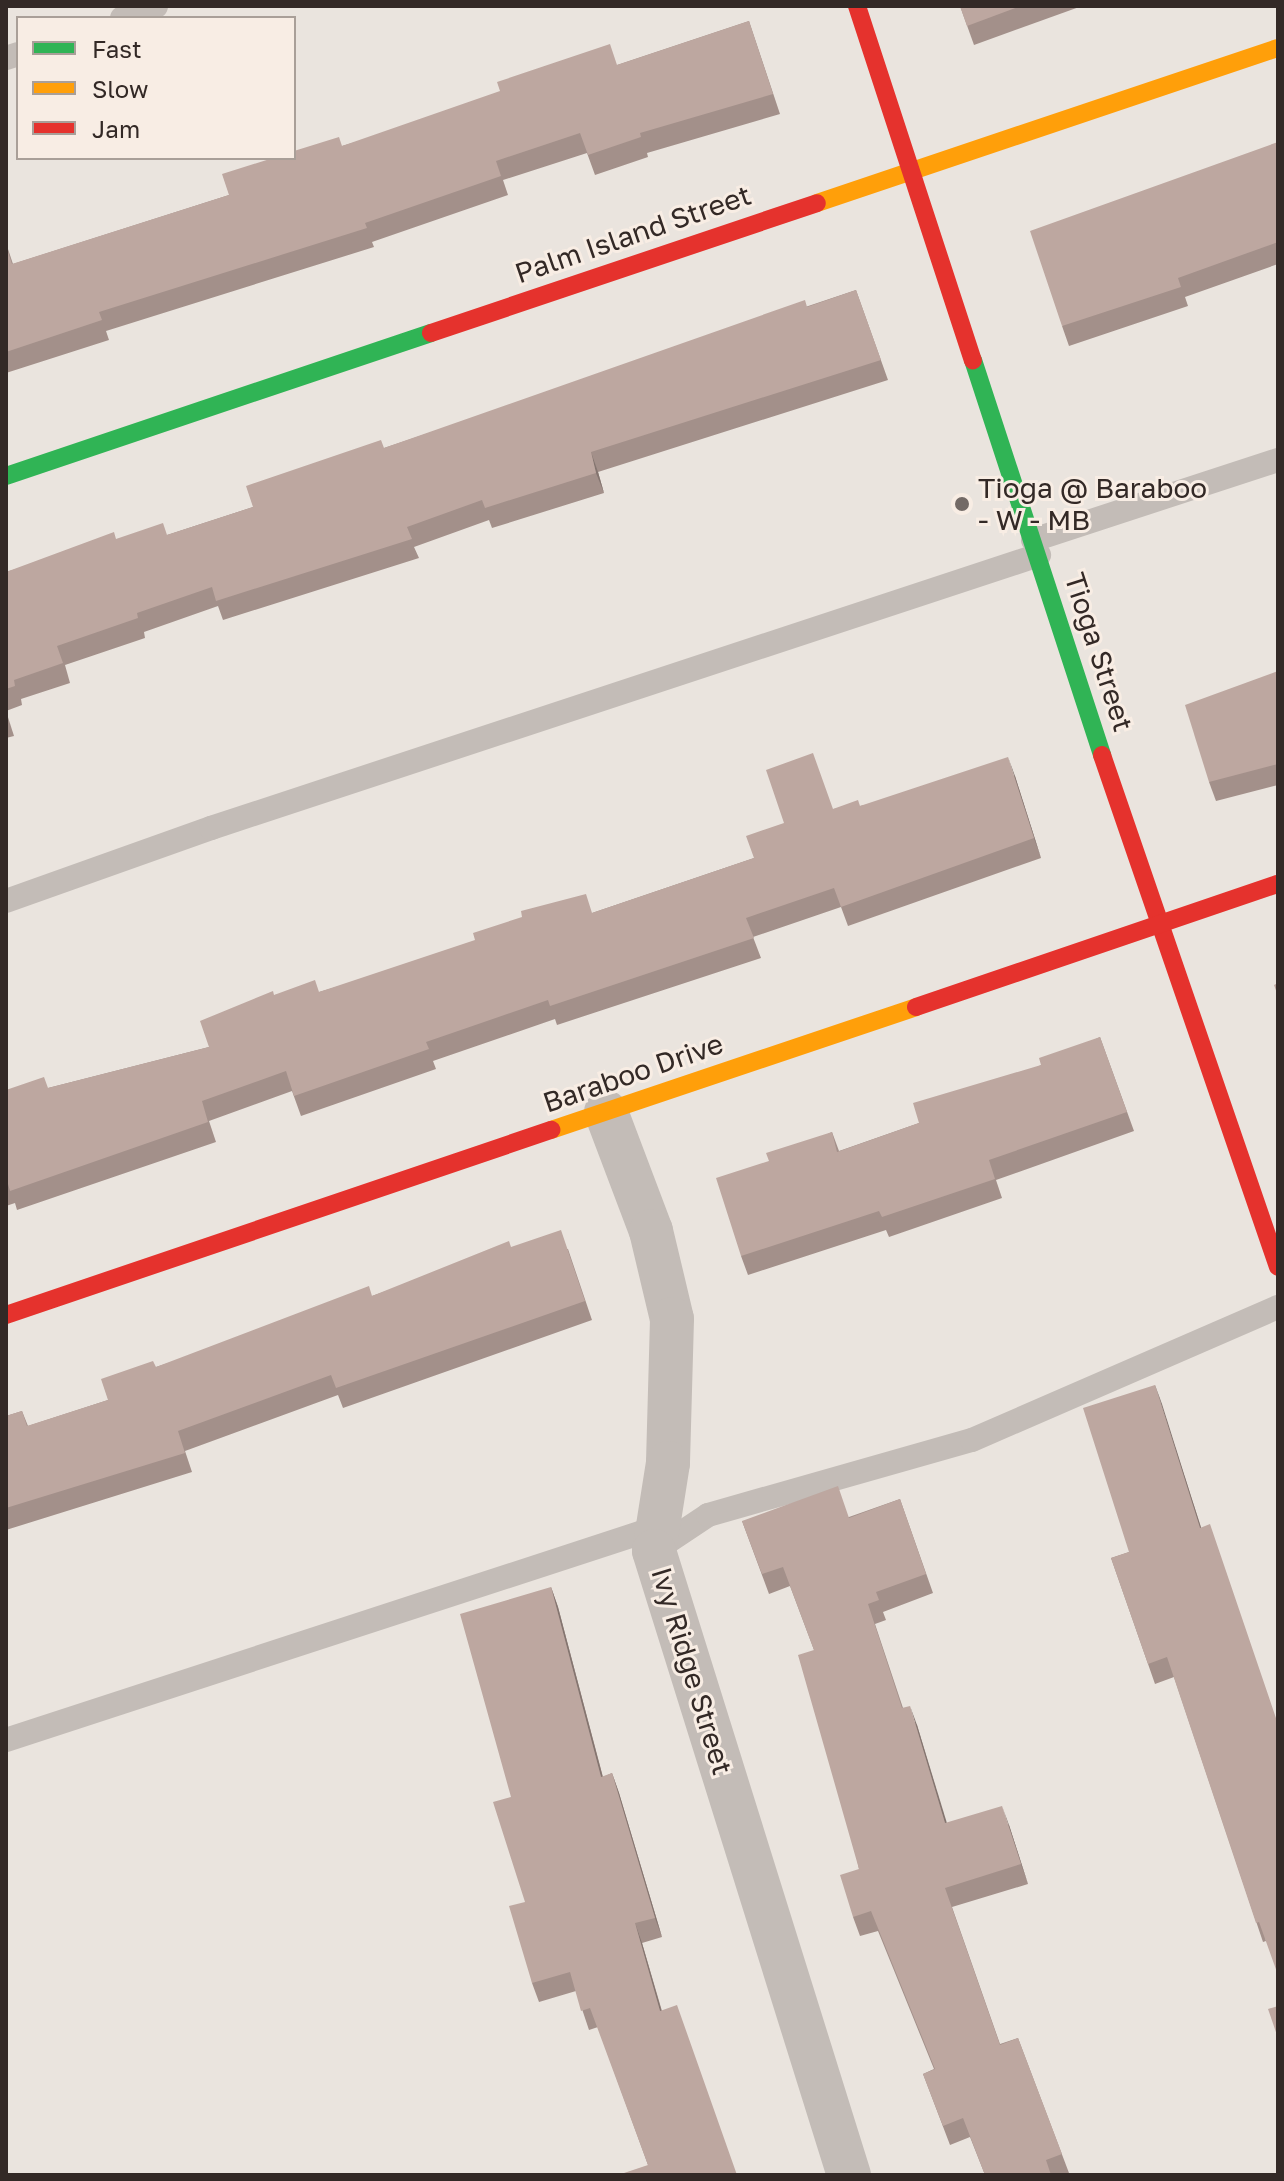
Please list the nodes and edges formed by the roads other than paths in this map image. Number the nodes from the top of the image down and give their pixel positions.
1 (156, 6) edge
2 (857, 6) edge
3 (128, 16) edge
4 (1278, 48) edge
5 (914, 168) junction
6 (1278, 460) edge
7 (6, 476) edge
8 (1036, 548) junction
9 (1278, 884) edge
10 (6, 901) edge
11 (1158, 925) junction
12 (606, 1112) junction
13 (1278, 1267) edge
14 (1278, 1307) edge
15 (6, 1315) edge
16 (656, 1539) junction
17 (6, 1740) edge
18 (849, 2175) edge

1 - 3 lane
2 - 5 street, Tioga Street
4 - 5 street, Palm Island Street
5 - 7 street, Palm Island Street
5 - 8 street, Tioga Street
6 - 8 lane
8 - 10 lane
8 - 11 street, Tioga Street
9 - 11 street, Baraboo Drive
11 - 12 street, Baraboo Drive
11 - 13 street, Tioga Street
12 - 15 street, Baraboo Drive
12 - 16 street, Ivy Ridge Street
14 - 16 lane
16 - 17 lane
16 - 18 street, Ivy Ridge Street

